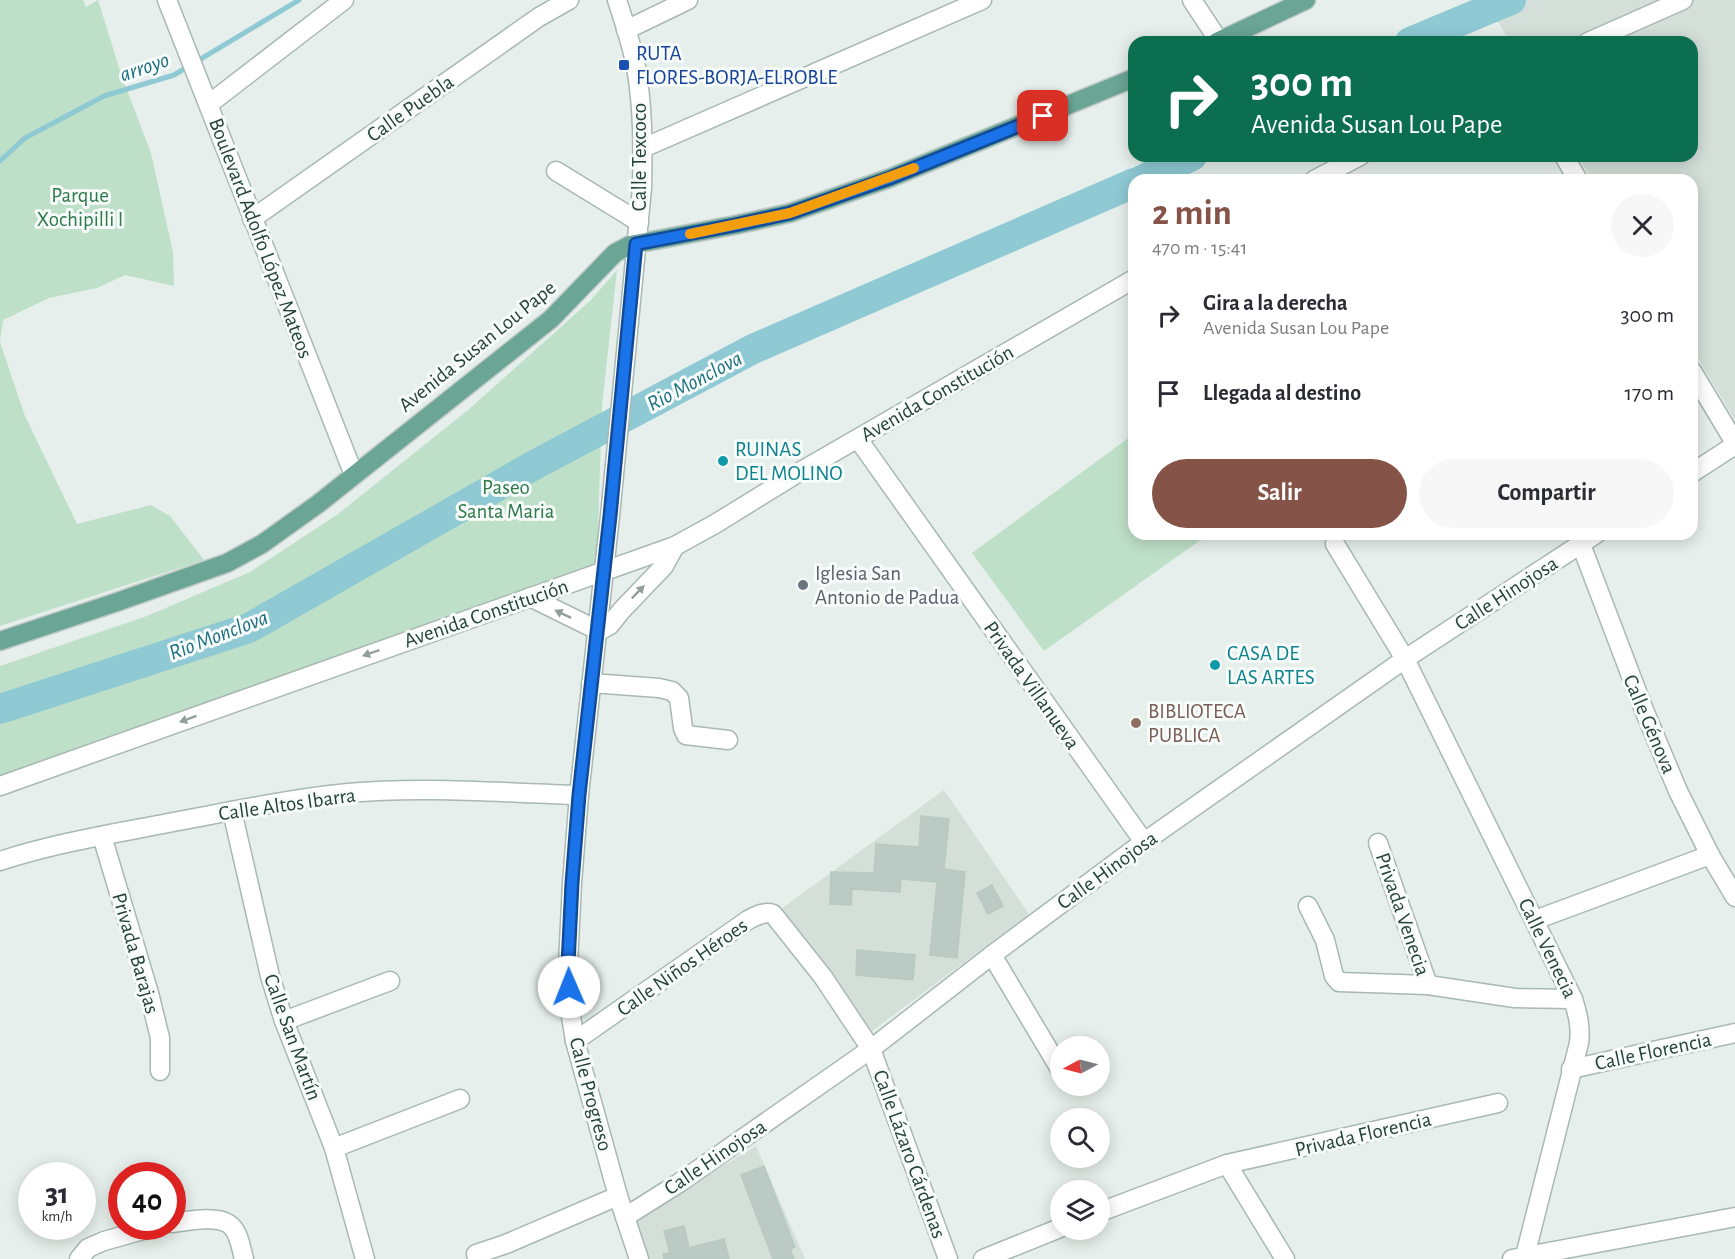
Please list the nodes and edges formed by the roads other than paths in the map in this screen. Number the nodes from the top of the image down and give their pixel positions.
1 (167, 0) edge
2 (344, 0) edge
3 (569, 0) edge
4 (617, 0) edge
5 (688, 0) edge
6 (982, 0) edge
7 (1192, 0) edge
8 (1306, 0) edge
9 (1683, 0) edge
10 (626, 30) junction
11 (1214, 36) edge
12 (1231, 36) edge
13 (1602, 36) edge
14 (1128, 80) edge
15 (208, 100) junction
16 (643, 148) junction
17 (1348, 162) edge
18 (556, 171) dead end
19 (1326, 174) edge
20 (252, 219) junction
21 (639, 222) junction
22 (636, 244) junction
23 (1128, 282) edge
24 (1698, 381) edge
25 (858, 439) junction
26 (1735, 444) edge
27 (1698, 469) edge
28 (354, 475) junction
29 (1581, 540) edge
30 (1586, 540) edge
31 (1335, 544) dead end
32 (675, 546) junction
33 (605, 571) junction
34 (530, 597) junction
35 (597, 631) junction
36 (4, 640) edge
37 (1405, 659) junction
38 (591, 683) junction
39 (728, 740) dead end
40 (0, 786) edge
41 (579, 795) junction
42 (232, 811) junction
43 (102, 836) junction
44 (1144, 842) junction
45 (1378, 843) dead end
46 (1710, 855) junction
47 (0, 861) edge
48 (1735, 897) edge
49 (1308, 906) dead end
50 (1534, 920) junction
51 (992, 955) junction
52 (390, 981) dead end
53 (1428, 985) junction
54 (1573, 999) junction
55 (284, 1021) junction
56 (1735, 1033) edge
57 (575, 1041) junction
58 (871, 1049) junction
59 (1050, 1051) edge
60 (1572, 1069) junction
61 (160, 1071) dead end
62 (459, 1099) dead end
63 (1498, 1103) dead end
64 (334, 1148) junction
65 (1227, 1164) junction
66 (618, 1196) junction
67 (1110, 1208) edge
68 (625, 1217) junction
69 (1735, 1217) edge
70 (186, 1221) edge
71 (1050, 1232) edge
72 (108, 1240) edge
73 (476, 1254) dead end
74 (1518, 1258) edge
75 (79, 1259) edge
76 (244, 1259) edge
77 (365, 1259) edge
78 (639, 1259) edge
79 (948, 1259) edge
80 (983, 1259) edge
81 (1285, 1259) edge

1 - 15 street, Boulevard Adolfo López Mateos
2 - 15 street
3 - 20 street, Calle Puebla
4 - 10 street, Calle Texcoco
5 - 10 street
6 - 16 street
7 - 11 street
8 - 12 main road
9 - 13 street
10 - 16 street, Calle Texcoco
14 - 22 main road, Avenida Susan Lou Pape
15 - 20 street, Boulevard Adolfo López Mateos
16 - 21 street, Calle Texcoco
17 - 19 street
18 - 21 street
20 - 28 street, Boulevard Adolfo López Mateos
21 - 22 street, Calle Texcoco
22 - 28 main road, Avenida Susan Lou Pape
22 - 33 street, Calle Progreso
23 - 25 street, Avenida Constitución
24 - 26 street
25 - 32 street, Avenida Constitución
25 - 44 street, Privada Villanueva
26 - 27 street
28 - 36 main road, Avenida Susan Lou Pape
29 - 37 street, Calle Hinojosa
30 - 46 street, Calle Génova
31 - 37 street
32 - 33 street, Avenida Constitución
35 -> 32 street
33 - 34 street, Avenida Constitución
33 - 35 street, Calle Progreso
35 -> 34 street
34 -> 40 street, Avenida Constitución
35 - 38 street, Calle Progreso
37 - 44 street, Calle Hinojosa
37 - 50 street, Calle Venecia
38 - 39 street
38 - 41 street, Calle Progreso
41 - 42 street, Calle Altos Ibarra
41 - 57 street, Calle Progreso
42 - 43 street, Calle Altos Ibarra
42 - 55 street, Calle San Martín
43 - 47 street, Calle Altos Ibarra
43 - 61 street, Privada Barajas
44 - 51 street, Calle Hinojosa
45 - 53 street, Privada Venecia
46 - 48 street, Calle Génova
46 - 50 street
49 - 53 street, Privada Venecia
50 - 54 street, Calle Venecia
51 - 58 street, Calle Hinojosa
51 - 59 street
52 - 55 street
53 - 54 street, Privada Venecia
54 - 60 street, Calle Venecia
55 - 64 street, Calle San Martín
56 - 60 street, Calle Florencia
57 - 58 street, Calle Niños Héroes
57 - 66 street, Calle Progreso
58 - 68 street, Calle Hinojosa
58 - 79 street, Calle Lázaro Cárdenas
60 - 74 street, Calle Venecia
62 - 64 street
63 - 65 street, Privada Florencia
64 - 77 street, Calle San Martín
65 - 67 street
65 - 81 street
66 - 68 street, Calle Progreso
66 - 73 street
68 - 78 street, Calle Progreso
69 - 74 street
70 - 76 street
71 - 80 street
72 - 75 street

